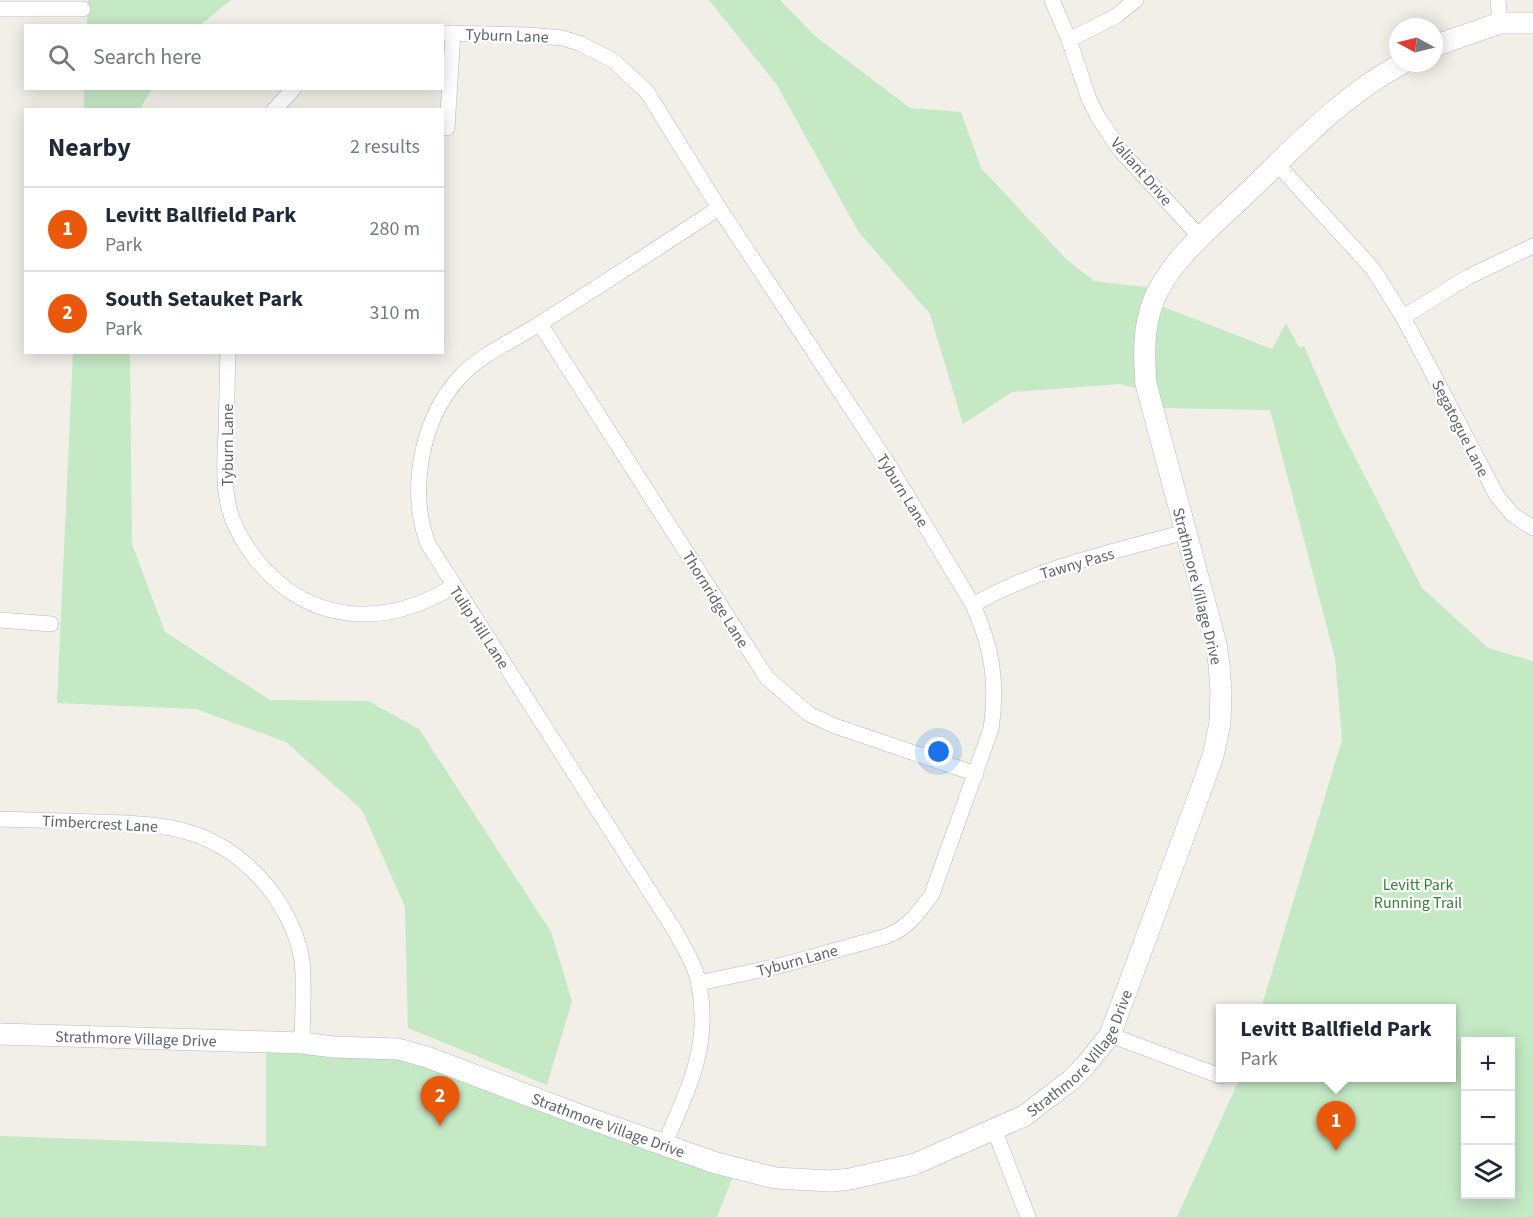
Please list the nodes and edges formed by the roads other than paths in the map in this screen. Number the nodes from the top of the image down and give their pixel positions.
1 (1052, 0) edge
2 (1136, 0) edge
3 (1498, 0) edge
4 (0, 9) edge
5 (83, 9) dead end
6 (1500, 23) junction
7 (1533, 23) edge
8 (448, 33) edge
9 (1069, 40) junction
10 (1443, 43) edge
11 (1389, 71) edge
12 (292, 90) edge
13 (276, 108) edge
14 (447, 128) dead end
15 (1277, 165) junction
16 (719, 208) junction
17 (1200, 237) junction
18 (1533, 246) edge
19 (1403, 317) junction
20 (540, 324) junction
21 (228, 354) edge
22 (1533, 528) edge
23 (1185, 532) junction
24 (454, 586) junction
25 (973, 606) junction
26 (0, 620) edge
27 (51, 624) dead end
28 (976, 774) junction
29 (0, 819) edge
30 (699, 983) junction
31 (0, 1034) edge
32 (1110, 1035) junction
33 (302, 1043) junction
34 (1216, 1074) edge
35 (994, 1129) junction
36 (665, 1143) junction
37 (1028, 1217) edge

1 - 9 street, Valiant Drive
2 - 9 street
3 - 6 street
4 - 5 street
6 - 7 street
6 - 10 street
8 - 14 street
8 - 16 street, Tyburn Lane
9 - 17 street, Valiant Drive
11 - 15 street, Strathmore Village Drive
12 - 13 street
15 - 17 street, Strathmore Village Drive
15 - 19 street, Segatogue Lane
16 - 20 street, Tulip Hill Lane
16 - 25 street, Tyburn Lane
17 - 23 street, Strathmore Village Drive
18 - 19 street
19 - 22 street, Segatogue Lane
20 - 24 street, Tulip Hill Lane
20 - 28 street, Thornridge Lane
21 - 24 street, Tyburn Lane
23 - 25 street, Tawny Pass
23 - 32 street, Strathmore Village Drive
24 - 30 street, Tulip Hill Lane
25 - 28 street, Tyburn Lane
26 - 27 street
28 - 30 street, Tyburn Lane
29 - 33 street, Timbercrest Lane
30 - 36 street, Tulip Hill Lane
31 - 33 street, Strathmore Village Drive
32 - 34 street
32 - 35 street, Strathmore Village Drive
33 - 36 street, Strathmore Village Drive
35 - 36 street, Strathmore Village Drive
35 - 37 street

